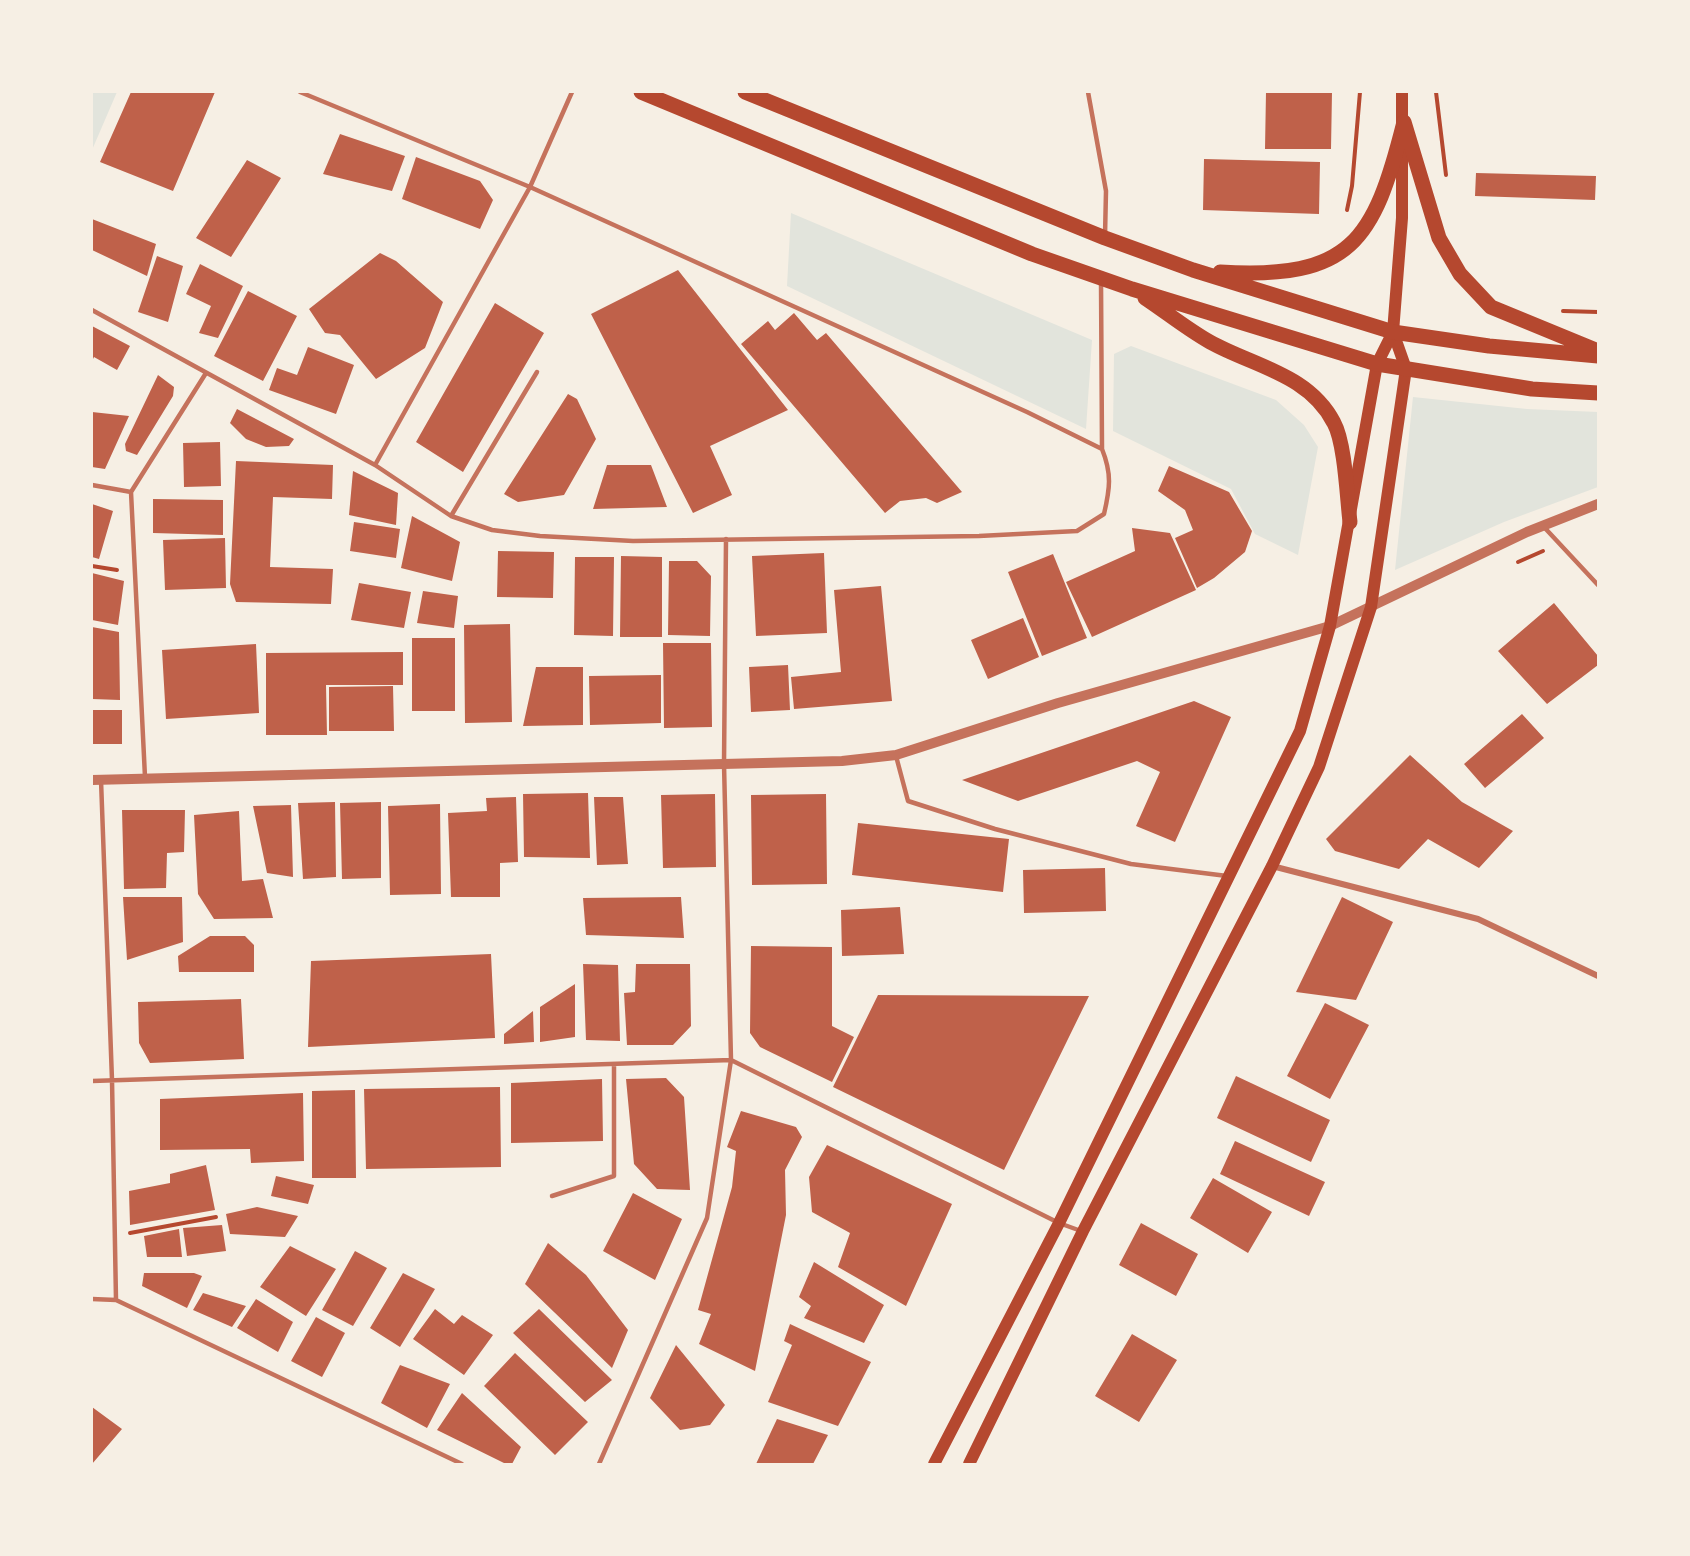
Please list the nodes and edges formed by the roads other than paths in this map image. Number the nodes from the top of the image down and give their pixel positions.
1 (300, 92) edge
2 (572, 92) edge
3 (641, 92) edge
4 (745, 92) edge
5 (1088, 92) edge
6 (1402, 92) edge
7 (1404, 122) junction
8 (530, 187) junction
9 (1105, 238) junction
10 (1193, 270) junction
11 (1101, 279) junction
12 (1132, 289) junction
13 (92, 310) edge
14 (1393, 332) junction
15 (1599, 351) edge
16 (1599, 356) edge
17 (1377, 364) junction
18 (1406, 369) junction
19 (537, 372) dead end
20 (206, 373) junction
21 (1599, 393) edge
22 (1102, 449) junction
23 (375, 465) junction
24 (92, 485) edge
25 (131, 492) junction
26 (1599, 504) edge
27 (451, 516) junction
28 (1350, 522) junction
29 (1543, 526) junction
30 (726, 539) junction
31 (1599, 585) edge
32 (1371, 608) junction
33 (1330, 626) junction
34 (896, 755) junction
35 (724, 764) junction
36 (145, 777) junction
37 (96, 780) edge
38 (1272, 866) junction
39 (1227, 876) junction
40 (1599, 976) edge
41 (731, 1060) junction
42 (614, 1066) junction
43 (112, 1080) junction
44 (92, 1081) edge
45 (552, 1196) dead end
46 (1059, 1223) junction
47 (1083, 1231) junction
48 (92, 1299) edge
49 (116, 1300) junction
50 (462, 1464) edge
51 (600, 1464) edge
52 (934, 1464) edge
53 (969, 1464) edge

1 - 8 lane
2 - 8 lane
3 - 11 main road
4 - 9 main road
5 - 9 lane
6 - 7 main road
7 - 10 main road
7 - 14 main road
7 - 15 main road
8 - 22 lane
8 - 23 lane
9 - 10 main road
10 - 14 main road
11 - 12 main road
11 - 22 lane
12 - 17 main road
12 - 28 main road
13 - 20 lane
14 - 16 main road
14 - 17 main road
14 - 18 main road
17 - 18 main road
17 - 28 main road
18 - 21 main road
18 - 32 main road
19 - 27 lane
20 - 23 lane
20 - 25 lane
22 - 30 lane
23 - 27 lane
24 - 25 lane
25 - 36 lane
26 - 29 street
27 - 30 lane
28 - 33 main road
29 - 31 lane
29 - 32 street
30 - 35 lane
32 - 33 street
32 - 38 main road
33 - 34 street
33 - 39 main road
34 - 35 street
34 - 39 lane
35 - 36 street
35 - 41 lane
36 - 37 street
37 - 43 lane
38 - 40 street
38 - 47 main road
39 - 46 main road
41 - 42 lane
41 - 46 lane
41 - 51 lane
42 - 43 lane
42 - 45 lane
43 - 44 lane
43 - 49 lane
46 - 47 lane
46 - 52 main road
47 - 53 main road
48 - 49 lane
49 - 50 lane

